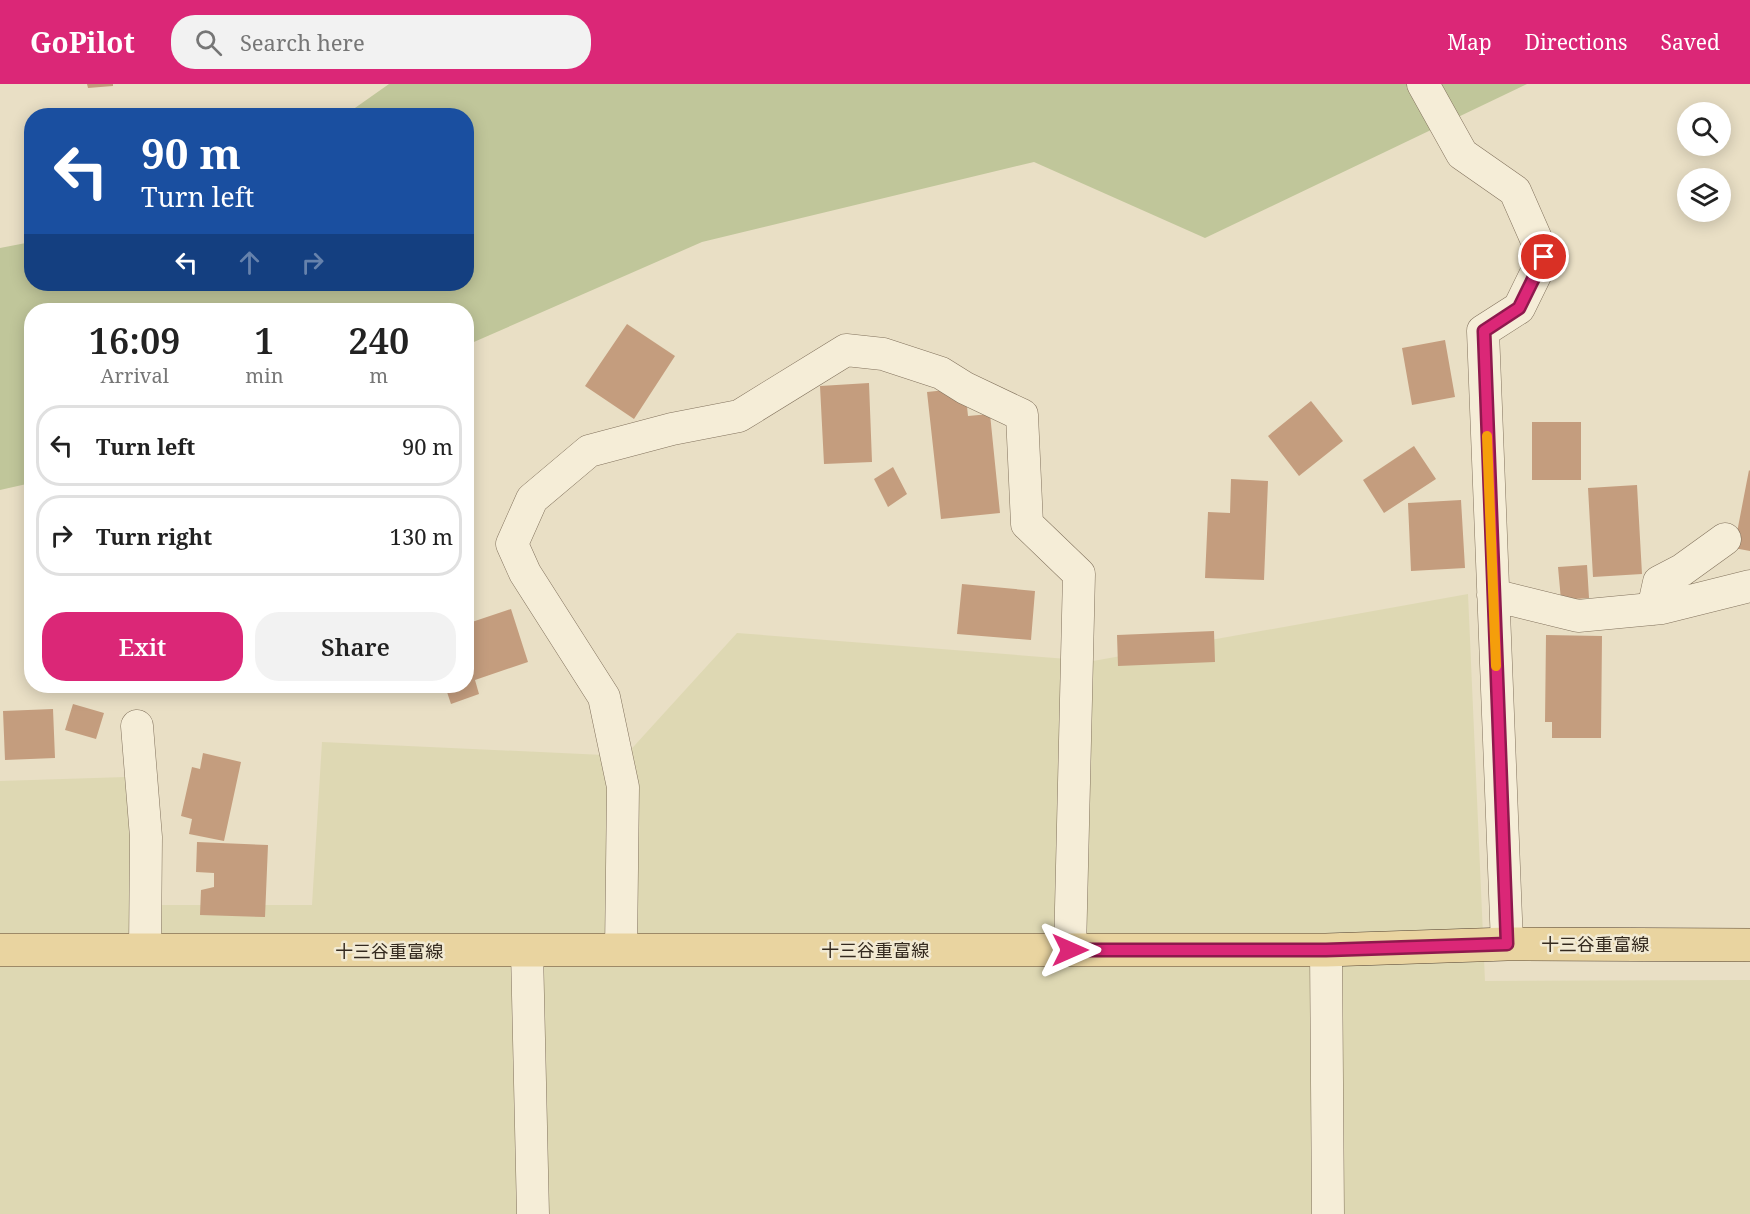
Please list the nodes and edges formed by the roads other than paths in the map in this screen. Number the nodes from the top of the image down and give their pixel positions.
1 (1423, 84) edge
2 (1725, 539) dead end
3 (1750, 586) edge
4 (1494, 596) junction
5 (1653, 609) junction
6 (137, 726) dead end
7 (1507, 944) junction
8 (1750, 945) edge
9 (0, 950) edge
10 (145, 950) junction
11 (621, 950) junction
12 (1070, 950) junction
13 (1326, 950) junction
14 (527, 951) junction
15 (533, 1214) edge
16 (1328, 1214) edge

1 - 4 street
2 - 5 street
3 - 5 street
4 - 5 street
4 - 7 street
6 - 10 street
7 - 8 main road, 十三谷重富線
7 - 13 main road, 十三谷重富線
9 - 10 main road, 十三谷重富線
10 - 14 main road, 十三谷重富線
11 - 12 main road, 十三谷重富線
11 - 12 street
11 - 14 main road, 十三谷重富線
12 - 13 main road, 十三谷重富線
13 - 16 street
14 - 15 street

